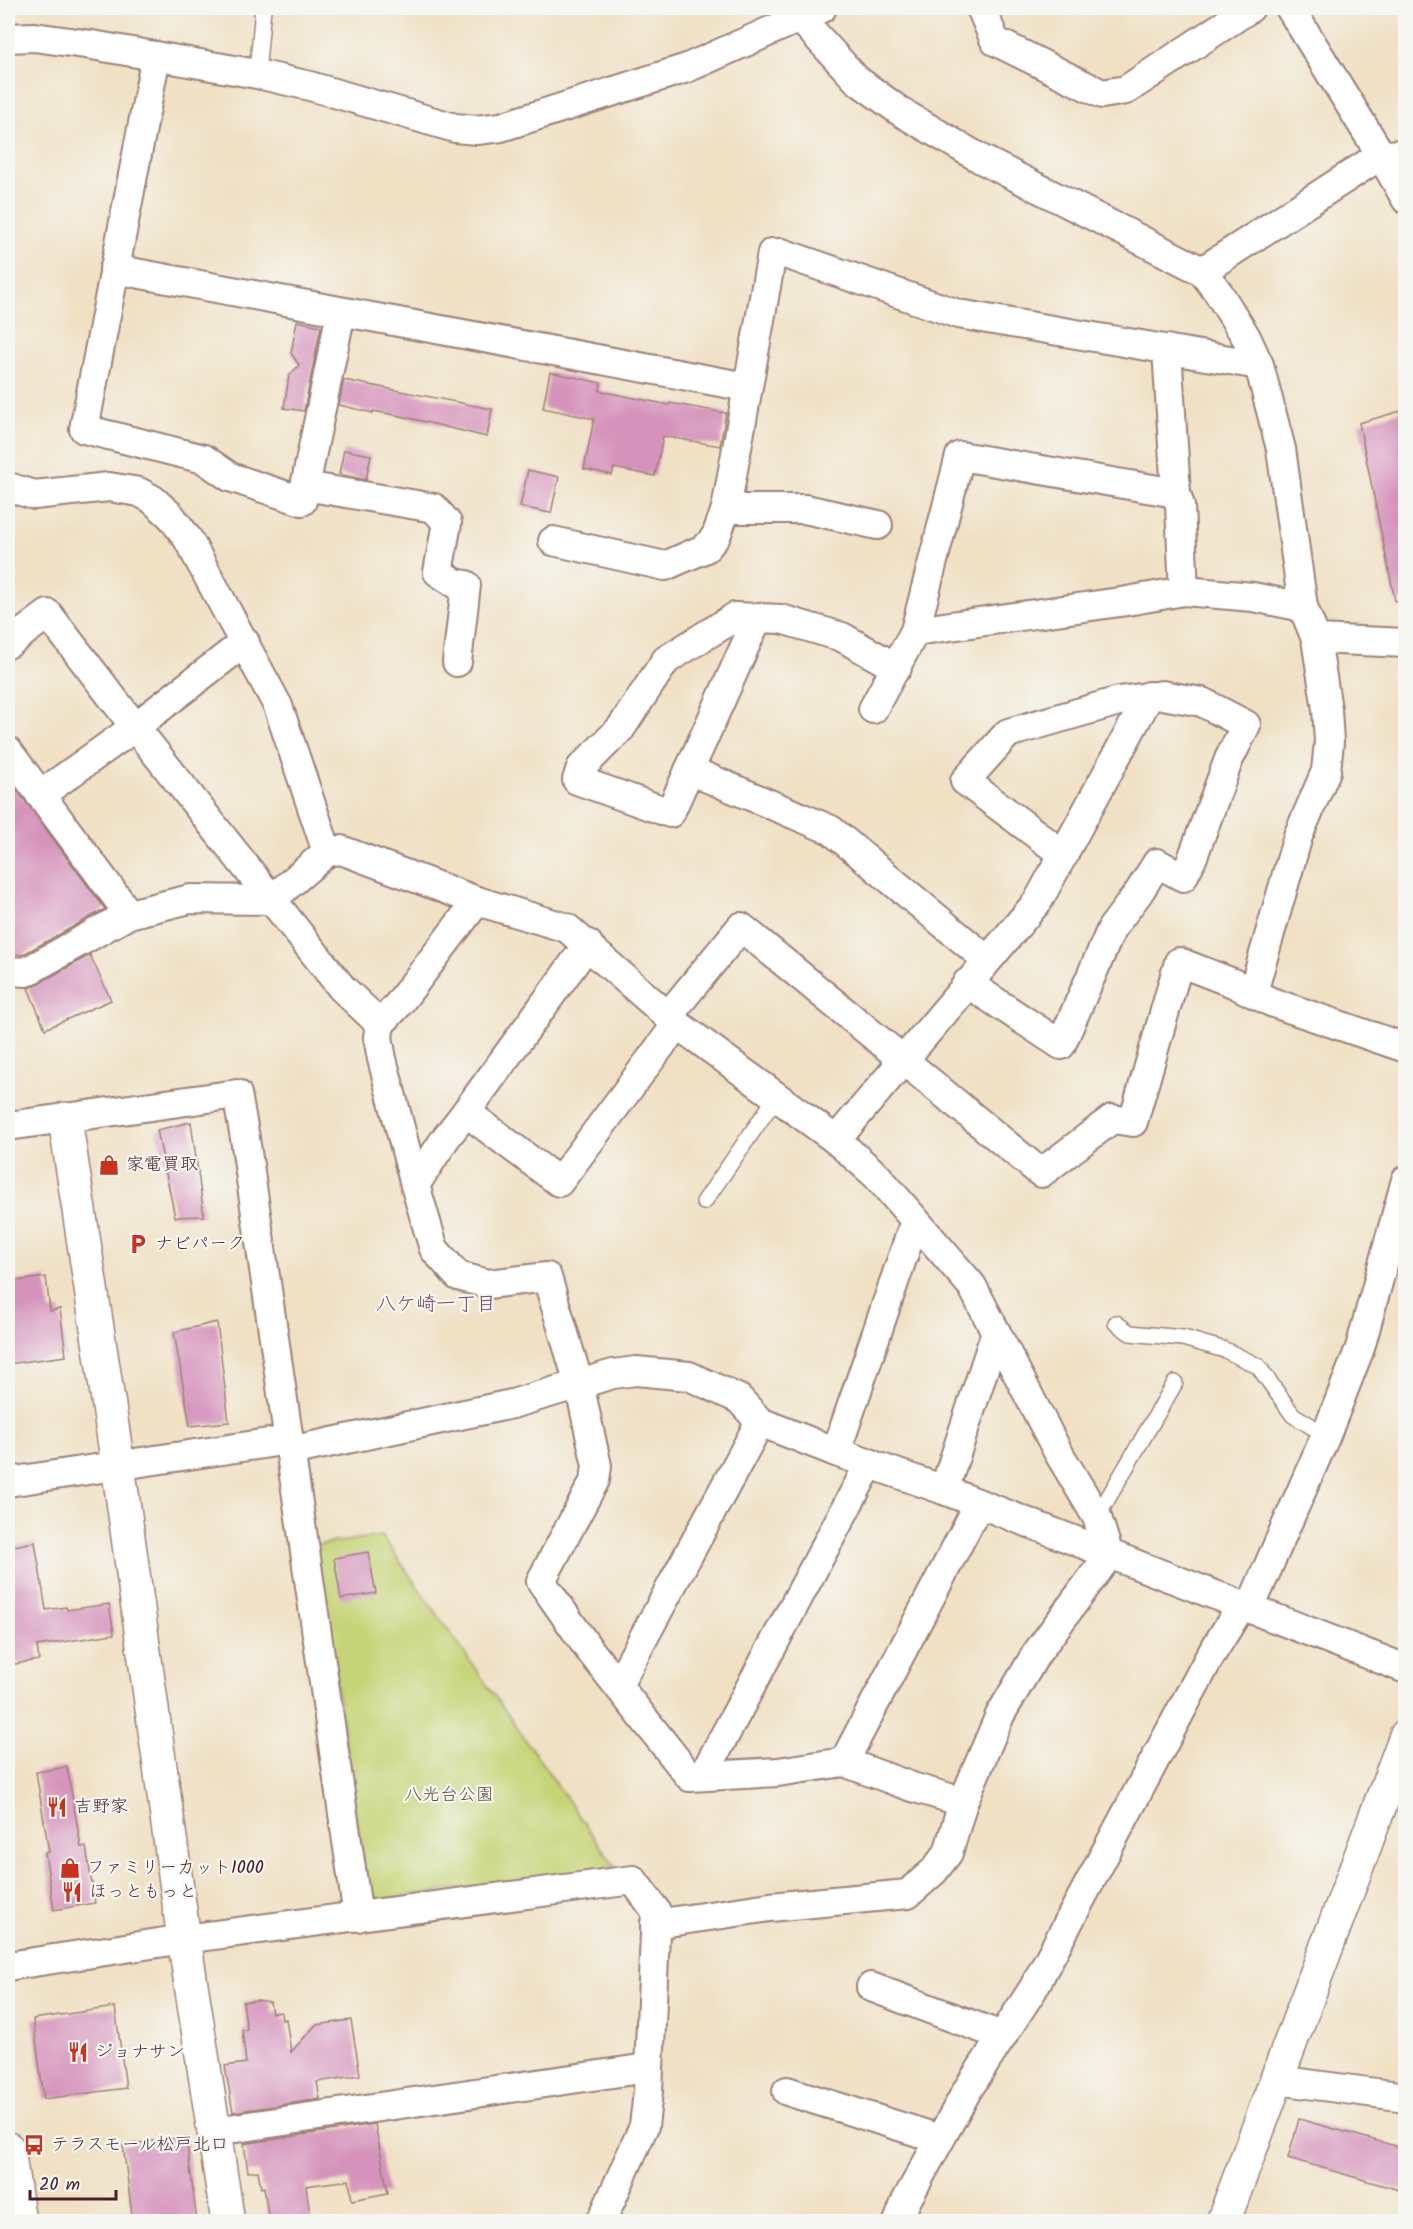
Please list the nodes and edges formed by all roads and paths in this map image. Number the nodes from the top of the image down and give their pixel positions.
1 (263, 8) edge
2 (981, 8) edge
3 (1250, 8) edge
4 (1290, 8) edge
5 (811, 13) edge
6 (8, 38) edge
7 (156, 56) junction
8 (257, 74) junction
9 (1393, 155) edge
10 (1406, 199) edge
11 (114, 269) junction
12 (1202, 272) junction
13 (341, 312) junction
14 (1167, 349) junction
15 (1259, 365) junction
16 (747, 387) junction
17 (305, 486) junction
18 (8, 487) edge
19 (1176, 493) junction
20 (726, 509) junction
21 (878, 525) dead end
22 (553, 541) dead end
23 (1184, 591) junction
24 (1303, 608) junction
25 (758, 617) junction
26 (915, 631) junction
27 (1316, 639) junction
28 (245, 642) junction
29 (1406, 643) edge
30 (8, 644) edge
31 (457, 662) dead end
32 (897, 668) junction
33 (1149, 696) junction
34 (873, 709) dead end
35 (135, 727) junction
36 (8, 751) edge
37 (689, 770) junction
38 (40, 795) junction
39 (327, 852) junction
40 (1064, 855) junction
41 (272, 900) junction
42 (477, 901) junction
43 (129, 914) junction
44 (588, 944) junction
45 (987, 960) junction
46 (8, 969) edge
47 (967, 983) junction
48 (1253, 992) junction
49 (672, 1020) junction
50 (380, 1024) junction
51 (1406, 1048) edge
52 (902, 1060) junction
53 (777, 1096) junction
54 (466, 1112) junction
55 (65, 1119) junction
56 (8, 1126) edge
57 (836, 1140) junction
58 (1406, 1180) edge
59 (415, 1185) junction
60 (704, 1202) dead end
61 (915, 1221) junction
62 (1116, 1323) dead end
63 (996, 1332) junction
64 (1175, 1383) dead end
65 (579, 1384) junction
66 (759, 1422) junction
67 (1326, 1435) junction
68 (289, 1446) junction
69 (836, 1452) junction
70 (870, 1463) junction
71 (118, 1466) junction
72 (8, 1482) edge
73 (944, 1490) junction
74 (979, 1504) junction
75 (1096, 1517) junction
76 (1109, 1555) junction
77 (1245, 1607) junction
78 (1406, 1669) edge
79 (618, 1685) junction
80 (1406, 1736) edge
81 (844, 1762) junction
82 (703, 1776) junction
83 (963, 1802) junction
84 (358, 1917) junction
85 (655, 1924) junction
86 (184, 1939) junction
87 (8, 1966) edge
88 (871, 1987) dead end
89 (1002, 2036) junction
90 (648, 2068) junction
91 (1277, 2080) junction
92 (787, 2091) dead end
93 (1406, 2097) edge
94 (215, 2131) junction
95 (940, 2139) junction
96 (8, 2149) edge
97 (19, 2222) edge
98 (228, 2222) edge
99 (601, 2222) edge
100 (897, 2222) edge
101 (1223, 2222) edge

1 - 8 lane
2 - 3 street
4 - 9 street
5 - 8 street
5 - 12 street
6 - 7 street
7 - 8 street
7 - 11 street
9 - 10 street
9 - 12 street
11 - 13 street
11 - 17 street
12 - 15 street
13 - 16 street
13 - 17 street
14 - 15 street
14 - 16 street
14 - 19 street
15 - 24 street
16 - 20 street
17 - 31 street
18 - 28 street
19 - 23 street
19 - 26 street
20 - 21 street
20 - 22 street
23 - 24 street
23 - 26 street
24 - 27 street
25 - 32 street
25 - 37 street
25 - 37 street
26 - 32 street
27 - 29 street
27 - 48 street
28 - 35 street
28 - 39 street
30 - 35 street
32 - 34 street
33 - 40 street
33 - 40 street
33 - 47 street
35 - 38 street
35 - 41 street
36 - 38 street
37 - 45 street
38 - 43 street
39 - 41 street
39 - 42 street
40 - 45 street
41 - 43 street
41 - 50 street
42 - 44 street
42 - 50 street
43 - 46 street
44 - 49 street
44 - 54 street
45 - 47 street
47 - 52 street
48 - 51 street
48 - 52 street
49 - 52 street
49 - 53 street
49 - 54 street
50 - 59 street
52 - 57 street
53 - 57 street
53 - 60 lane
54 - 59 street
55 - 56 street
55 - 68 street
55 - 71 street
57 - 61 street
58 - 67 street
59 - 65 street
61 - 63 street
61 - 69 street
62 - 67 lane
63 - 73 street
63 - 75 street
64 - 75 lane
65 - 66 street
65 - 68 street
65 - 79 street
66 - 69 street
66 - 79 street
67 - 77 street
68 - 71 street
68 - 84 street
69 - 70 street
70 - 73 street
70 - 82 street
71 - 72 street
71 - 86 street
73 - 74 street
74 - 76 street
74 - 81 street
75 - 76 street
76 - 77 street
76 - 83 street
77 - 78 street
77 - 89 street
79 - 82 street
80 - 91 street
81 - 82 street
81 - 83 street
83 - 85 street
84 - 85 street
84 - 86 street
85 - 90 street
86 - 87 street
86 - 94 street
88 - 89 street
89 - 95 street
90 - 94 street
90 - 99 street
91 - 93 street
91 - 101 street
92 - 95 street
94 - 98 street
95 - 100 street
96 - 97 street

